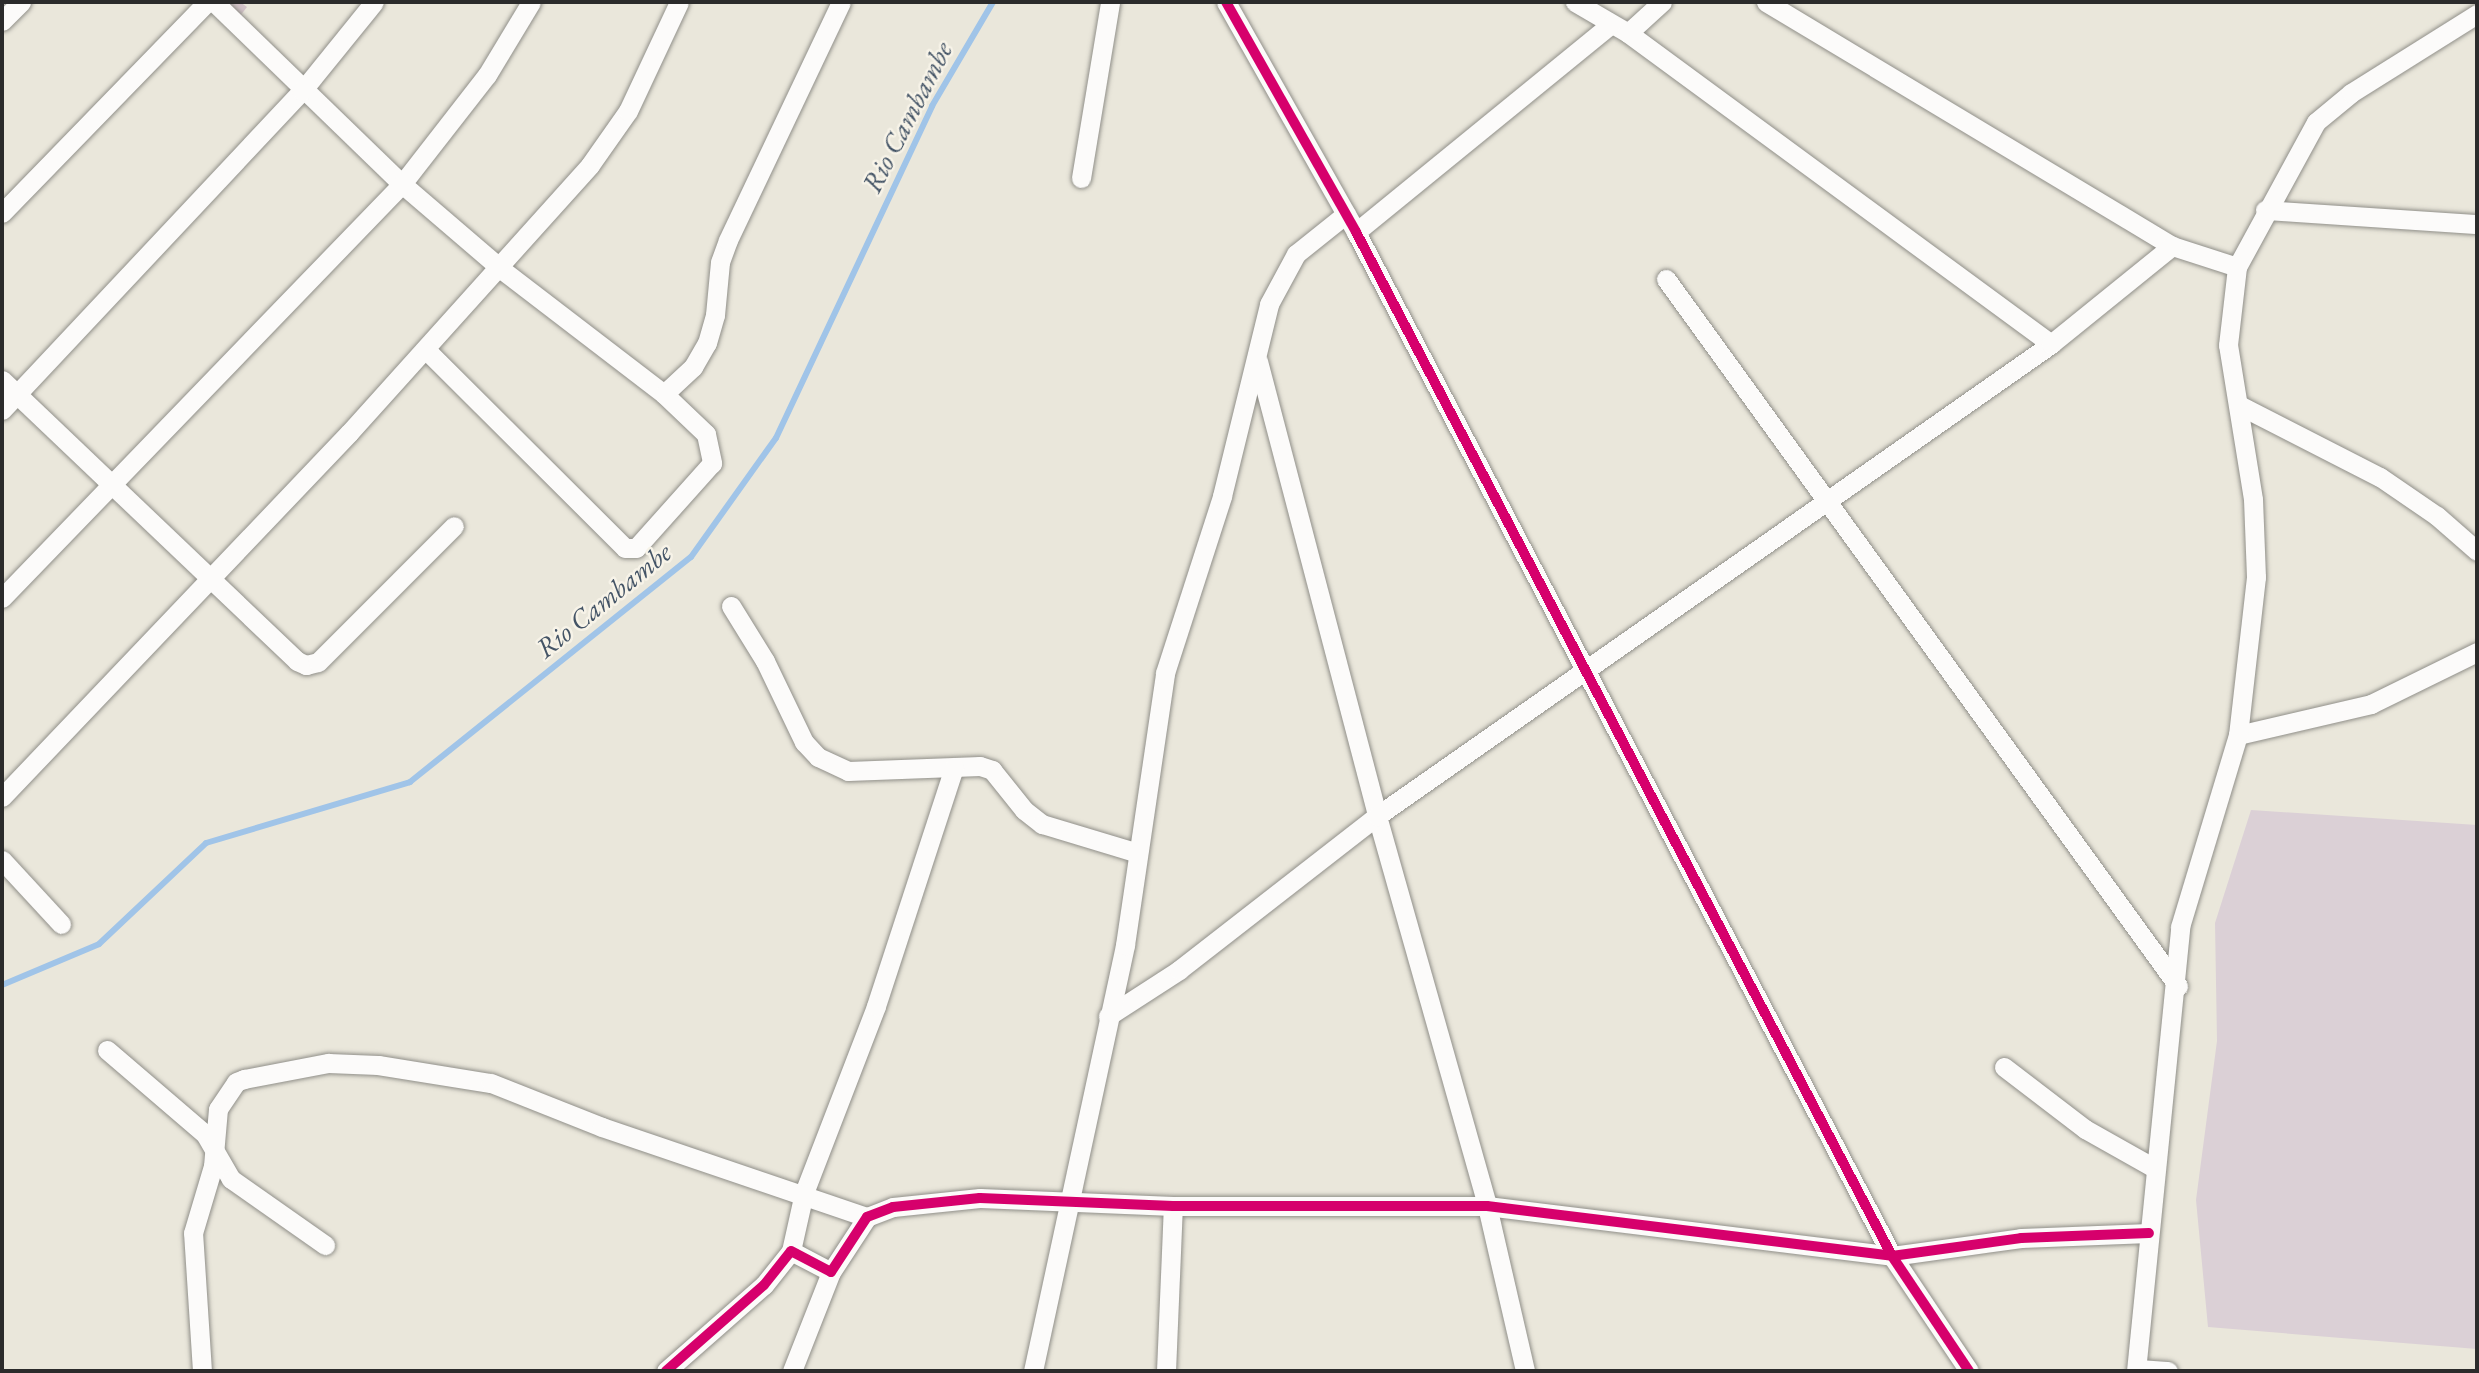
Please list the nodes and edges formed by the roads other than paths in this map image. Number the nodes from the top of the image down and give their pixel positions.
1 (21, 2) edge
2 (207, 2) edge
3 (214, 2) edge
4 (374, 2) edge
5 (531, 2) edge
6 (679, 2) edge
7 (841, 2) edge
8 (1110, 2) edge
9 (1226, 2) edge
10 (1575, 2) edge
11 (1662, 2) edge
12 (1766, 2) edge
13 (2477, 15) edge
14 (2, 21) edge
15 (1619, 29) junction
16 (302, 91) junction
17 (1082, 178) dead end
18 (402, 184) junction
19 (2265, 210) junction
20 (2, 213) edge
21 (1346, 214) junction
22 (2477, 224) edge
23 (1356, 232) junction
24 (2172, 246) junction
25 (2237, 267) junction
26 (501, 269) junction
27 (1666, 279) dead end
28 (2051, 344) junction
29 (425, 349) junction
30 (1258, 360) junction
31 (2, 380) edge
32 (17, 394) junction
33 (664, 394) junction
34 (2239, 405) junction
35 (2, 410) edge
36 (111, 484) junction
37 (1828, 499) junction
38 (454, 526) dead end
39 (2477, 551) edge
40 (209, 578) junction
41 (2, 598) edge
42 (731, 606) dead end
43 (2477, 652) edge
44 (1587, 670) junction
45 (2238, 735) junction
46 (954, 767) junction
47 (2, 797) edge
48 (1377, 816) junction
49 (1138, 853) junction
50 (2, 860) edge
51 (61, 924) dead end
52 (2178, 986) junction
53 (1108, 1016) junction
54 (107, 1051) dead end
55 (2004, 1067) dead end
56 (214, 1148) junction
57 (2156, 1169) junction
58 (804, 1193) junction
59 (1067, 1203) junction
60 (1173, 1206) junction
61 (1487, 1206) junction
62 (867, 1217) junction
63 (2150, 1233) junction
64 (325, 1245) dead end
65 (791, 1251) junction
66 (1892, 1256) junction
67 (831, 1272) junction
68 (2136, 1370) edge
69 (202, 1371) edge
70 (666, 1371) edge
71 (792, 1371) edge
72 (1033, 1371) edge
73 (1166, 1371) edge
74 (1524, 1371) edge
75 (1969, 1371) edge
76 (2168, 1371) edge

1 - 14 street
2 - 20 street
3 - 16 street
4 - 16 street
5 - 18 street
6 - 26 street
7 - 33 street
8 - 17 street
9 - 21 street
10 - 15 street
11 - 15 street
12 - 24 street
13 - 19 street
15 - 23 street
15 - 28 street
16 - 18 street
16 - 32 street
18 - 26 street
18 - 36 street
19 - 22 street
19 - 25 street
21 - 23 street
21 - 30 street
23 - 44 street
24 - 25 street
24 - 28 street
25 - 34 street
26 - 29 street
26 - 33 street
27 - 37 street
28 - 37 street
29 - 33 street
29 - 40 street
30 - 48 street
30 - 49 street
31 - 32 street
32 - 35 street
32 - 36 street
34 - 39 street
34 - 45 street
36 - 40 street
36 - 41 street
37 - 44 street
37 - 52 street
38 - 40 street
40 - 47 street
42 - 46 street
43 - 45 street
44 - 48 street
44 - 66 street
45 - 52 street
46 - 49 street
46 - 58 street
48 - 53 street
48 - 61 street
49 - 53 street
50 - 51 street
52 - 57 street
53 - 59 street
54 - 56 street
55 - 57 street
56 - 58 street
56 - 64 street
56 - 69 street
57 - 63 street
58 - 62 street
58 - 65 street
59 - 60 street
59 - 62 street
59 - 72 street
60 - 61 street
60 - 73 street
61 - 66 street
61 - 74 street
62 - 67 street
63 - 66 street
63 - 68 street
65 - 67 street
65 - 70 street
66 - 75 street
67 - 71 street
68 - 76 street

